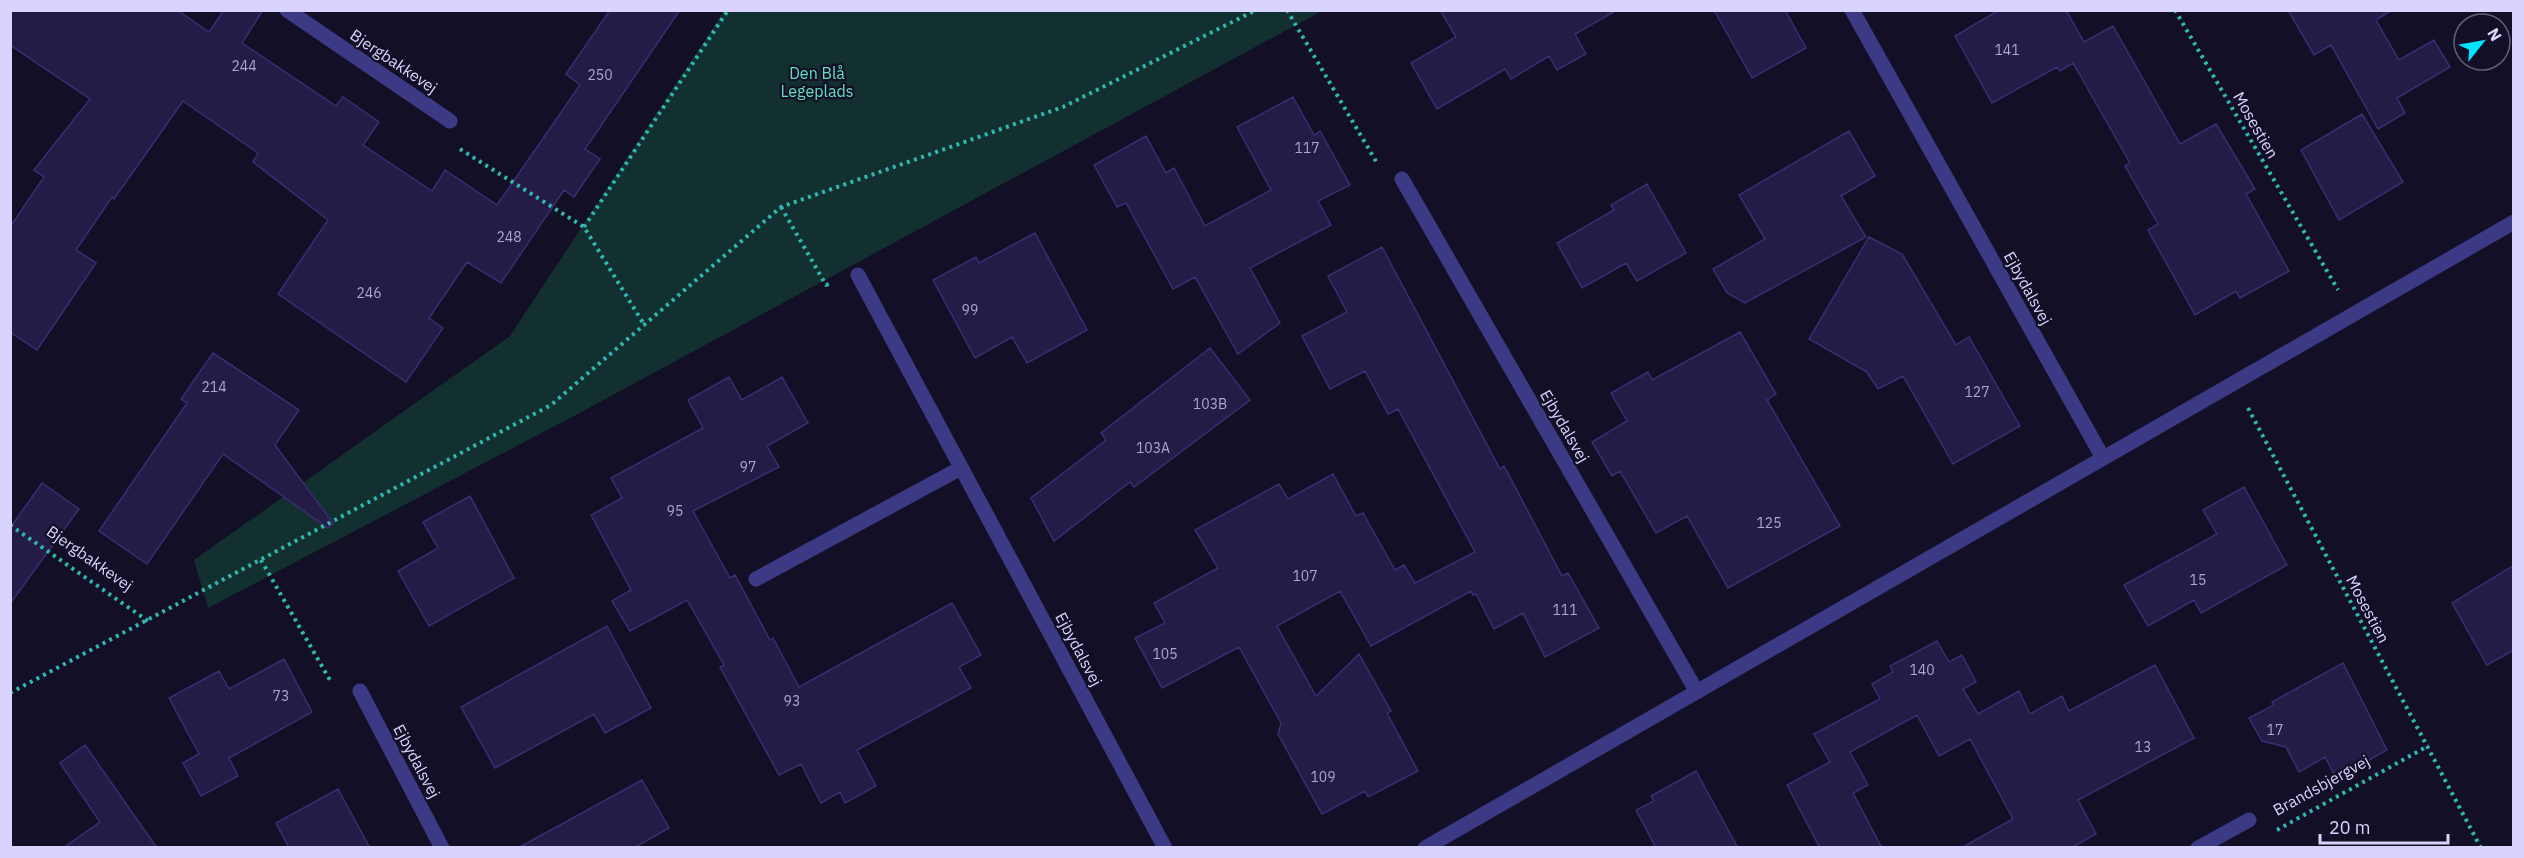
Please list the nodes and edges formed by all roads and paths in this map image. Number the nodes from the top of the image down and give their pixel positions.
1 (287, 10) edge
2 (728, 10) edge
3 (1257, 10) edge
4 (1287, 10) edge
5 (1852, 10) edge
6 (2175, 10) edge
7 (450, 121) joint
8 (1402, 179) joint
9 (781, 207) junction
10 (2514, 222) edge
11 (584, 227) junction
12 (858, 275) joint
13 (2352, 314) junction
14 (645, 326) junction
15 (2234, 382) junction
16 (2103, 458) junction
17 (961, 468) junction
18 (10, 525) edge
19 (261, 560) junction
20 (756, 579) dead end
21 (148, 621) junction
22 (360, 690) joint
23 (1697, 692) junction
24 (10, 693) edge
25 (2428, 746) junction
26 (2249, 820) joint
27 (442, 848) edge
28 (1166, 848) edge
29 (1425, 848) edge
30 (2198, 848) edge
31 (2481, 848) edge

1 - 7 street, Bjergbakkevej
2 - 11 path
3 - 9 path
4 - 8 path
5 - 16 street, Ejbydalsvej
6 - 13 path, Mosestien
7 - 11 path
8 - 23 street, Ejbydalsvej
9 - 12 path
9 - 14 path
10 - 13 street
11 - 14 path
12 - 17 street, Ejbydalsvej
13 - 15 street
14 - 19 path
15 - 16 street
15 - 25 path, Mosestien
16 - 23 street
17 - 20 street
17 - 28 street, Ejbydalsvej
18 - 21 path, Bjergbakkevej
19 - 21 path
19 - 22 path
21 - 24 path
22 - 27 street, Ejbydalsvej
23 - 29 street
25 - 26 path, Brandsbjergvej
25 - 31 path, Mosestien
26 - 30 street

